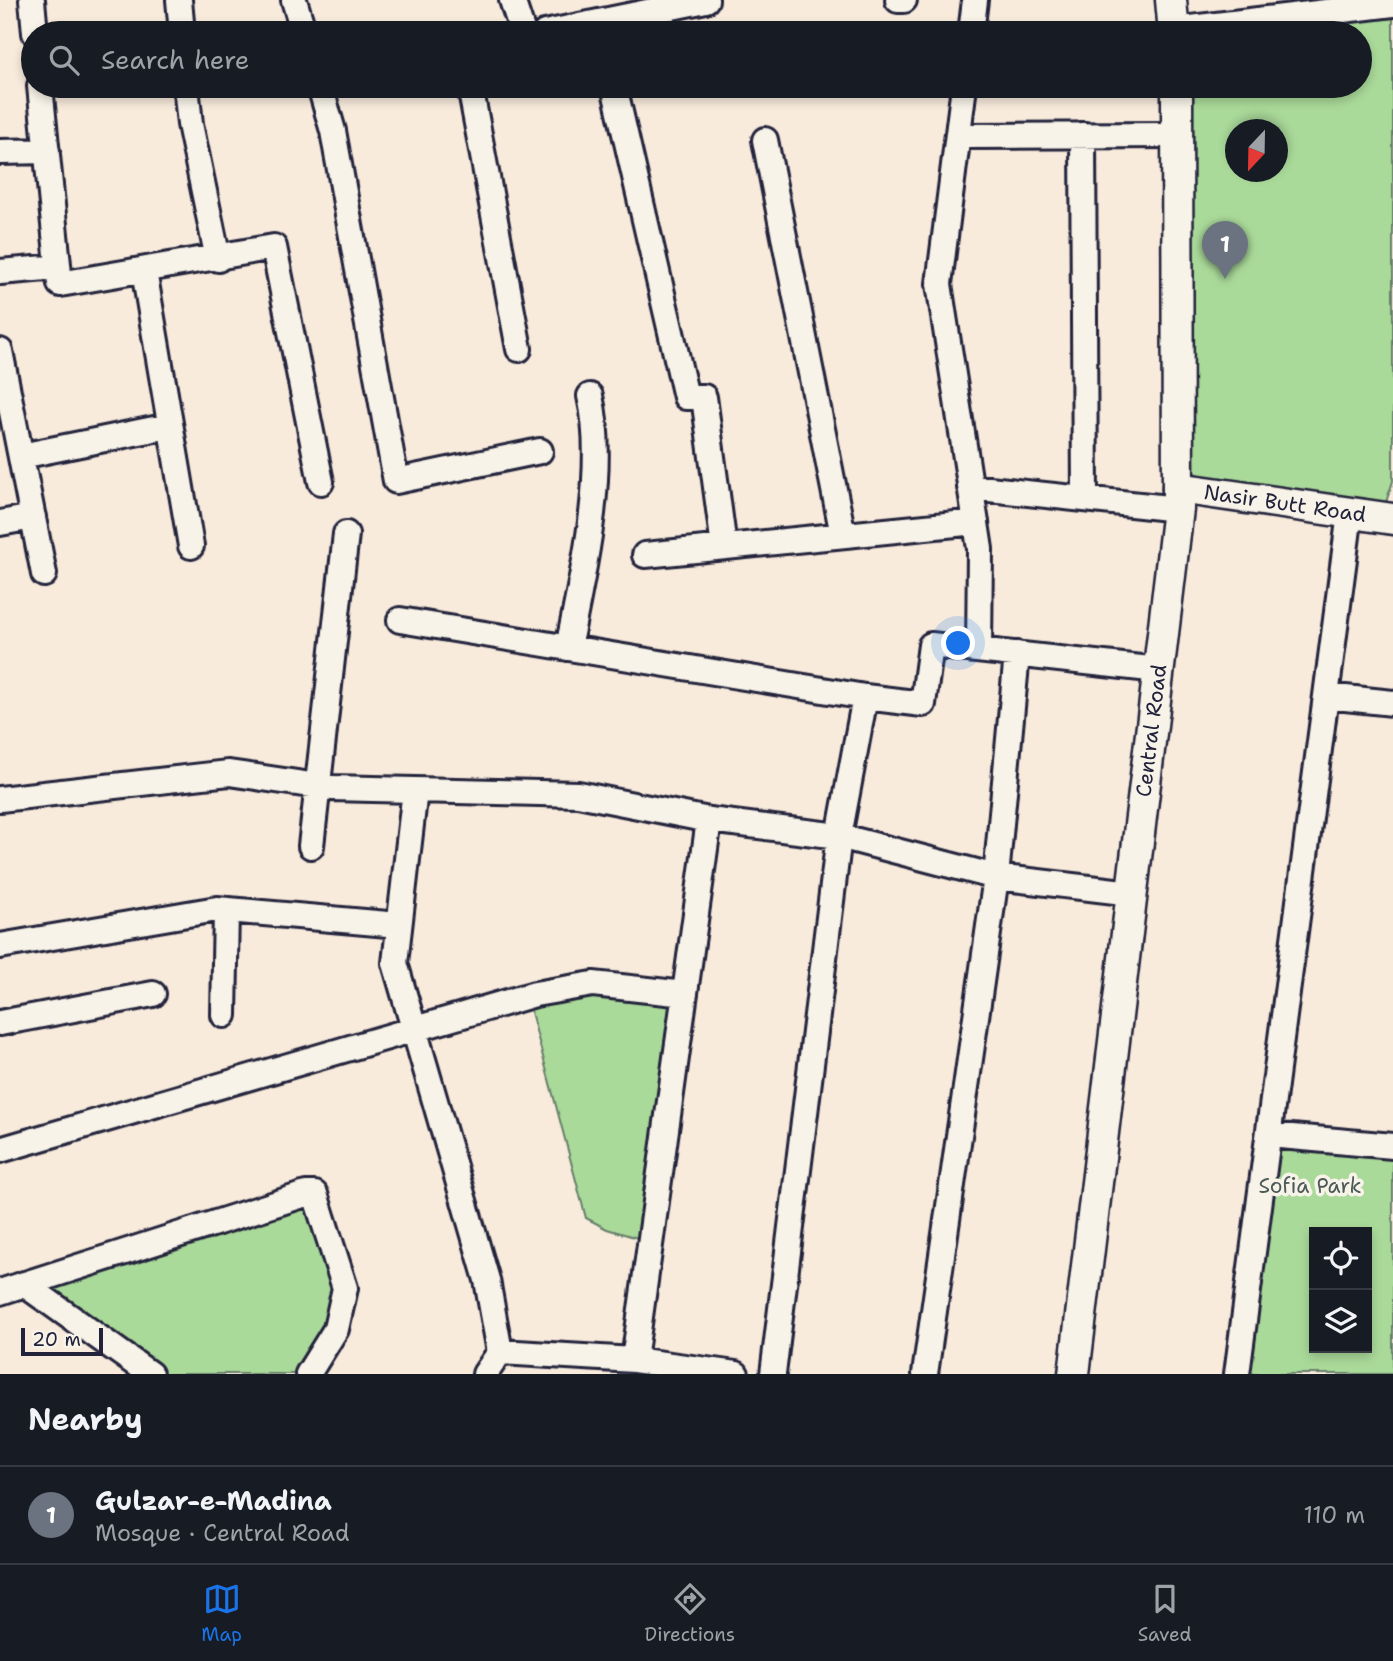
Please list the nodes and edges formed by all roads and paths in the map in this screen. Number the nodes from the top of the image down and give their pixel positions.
1 (32, 0) edge
2 (179, 0) edge
3 (294, 0) edge
4 (512, 0) edge
5 (706, 0) edge
6 (898, 0) edge
7 (904, 0) edge
8 (975, 0) edge
9 (1171, 0) edge
10 (1393, 4) edge
11 (1329, 6) edge
12 (34, 21) edge
13 (181, 21) edge
14 (300, 21) edge
15 (519, 21) edge
16 (624, 21) edge
17 (972, 21) edge
18 (1173, 21) edge
19 (1240, 21) edge
20 (41, 98) edge
21 (187, 98) edge
22 (323, 98) edge
23 (472, 98) edge
24 (617, 98) edge
25 (963, 98) edge
26 (1178, 98) edge
27 (1083, 135) junction
28 (1180, 135) junction
29 (958, 136) junction
30 (765, 140) dead end
31 (47, 151) junction
32 (0, 152) edge
33 (218, 259) junction
34 (58, 267) junction
35 (144, 271) junction
36 (0, 272) edge
37 (519, 349) dead end
38 (0, 351) edge
39 (4, 390) edge
40 (590, 396) dead end
41 (169, 426) junction
42 (540, 450) dead end
43 (21, 456) junction
44 (321, 482) dead end
45 (970, 487) junction
46 (1085, 499) junction
47 (1178, 499) junction
48 (1350, 513) junction
49 (33, 517) junction
50 (1393, 519) edge
51 (975, 522) junction
52 (0, 523) edge
53 (346, 534) dead end
54 (843, 536) junction
55 (191, 546) dead end
56 (724, 547) junction
57 (645, 555) dead end
58 (44, 574) dead end
59 (400, 620) dead end
60 (568, 648) junction
61 (979, 650) junction
62 (1017, 654) junction
63 (1159, 670) junction
64 (1326, 696) junction
65 (865, 697) junction
66 (1393, 703) edge
67 (319, 786) junction
68 (415, 790) junction
69 (0, 799) edge
70 (709, 820) junction
71 (839, 836) junction
72 (311, 846) dead end
73 (996, 877) junction
74 (1132, 893) junction
75 (226, 909) junction
76 (399, 925) junction
77 (0, 946) edge
78 (153, 994) dead end
79 (685, 994) junction
80 (225, 1015) dead end
81 (0, 1023) edge
82 (413, 1028) junction
83 (1269, 1135) junction
84 (1393, 1146) edge
85 (0, 1150) edge
86 (24, 1284) junction
87 (0, 1292) edge
88 (500, 1352) junction
89 (634, 1360) junction
90 (150, 1374) edge
91 (308, 1374) edge
92 (485, 1374) edge
93 (736, 1374) edge
94 (773, 1374) edge
95 (925, 1374) edge
96 (1074, 1374) edge
97 (1237, 1374) edge

1 - 12 street
2 - 13 street
3 - 14 street
4 - 15 street
5 - 16 street
6 - 7 street
8 - 17 street
9 - 18 street
10 - 11 street
11 - 19 street
20 - 31 street
21 - 33 street
22 - 42 street
23 - 37 street
24 - 56 street
25 - 29 street
26 - 28 street, Central Road
27 - 28 street
27 - 29 street
27 - 46 street
28 - 47 street, Central Road
29 - 45 street
30 - 54 street
31 - 32 street
31 - 34 street
33 - 35 street
33 - 44 street
34 - 35 street
34 - 36 street
35 - 41 street
38 - 39 street
39 - 43 street
40 - 60 street
41 - 43 street
41 - 55 street
43 - 49 street
45 - 46 street
45 - 51 street
46 - 47 street
47 - 48 street, Nasir Butt Road
47 - 63 street, Central Road
48 - 50 street, Nasir Butt Road
48 - 64 street
49 - 52 street
49 - 58 street
51 - 54 street
51 - 61 street
53 - 67 street
54 - 56 street
56 - 57 street
59 - 60 street
60 - 65 street
61 - 62 street
61 - 65 street
62 - 63 street
62 - 73 street
63 - 74 street, Central Road
64 - 66 street
64 - 83 street
65 - 71 street
67 - 68 street
67 - 69 street
67 - 72 street
68 - 70 street
68 - 76 street
70 - 71 street
70 - 79 street
71 - 73 street
71 - 94 street
73 - 74 street
73 - 95 street
74 - 96 street, Central Road
75 - 76 street
75 - 77 street
75 - 80 street
76 - 82 street
78 - 81 street
79 - 82 street
79 - 89 street
82 - 85 street
82 - 88 street
83 - 84 street
83 - 97 street
86 - 87 street
86 - 90 street
86 - 91 street
88 - 89 street
88 - 92 street
89 - 93 street

